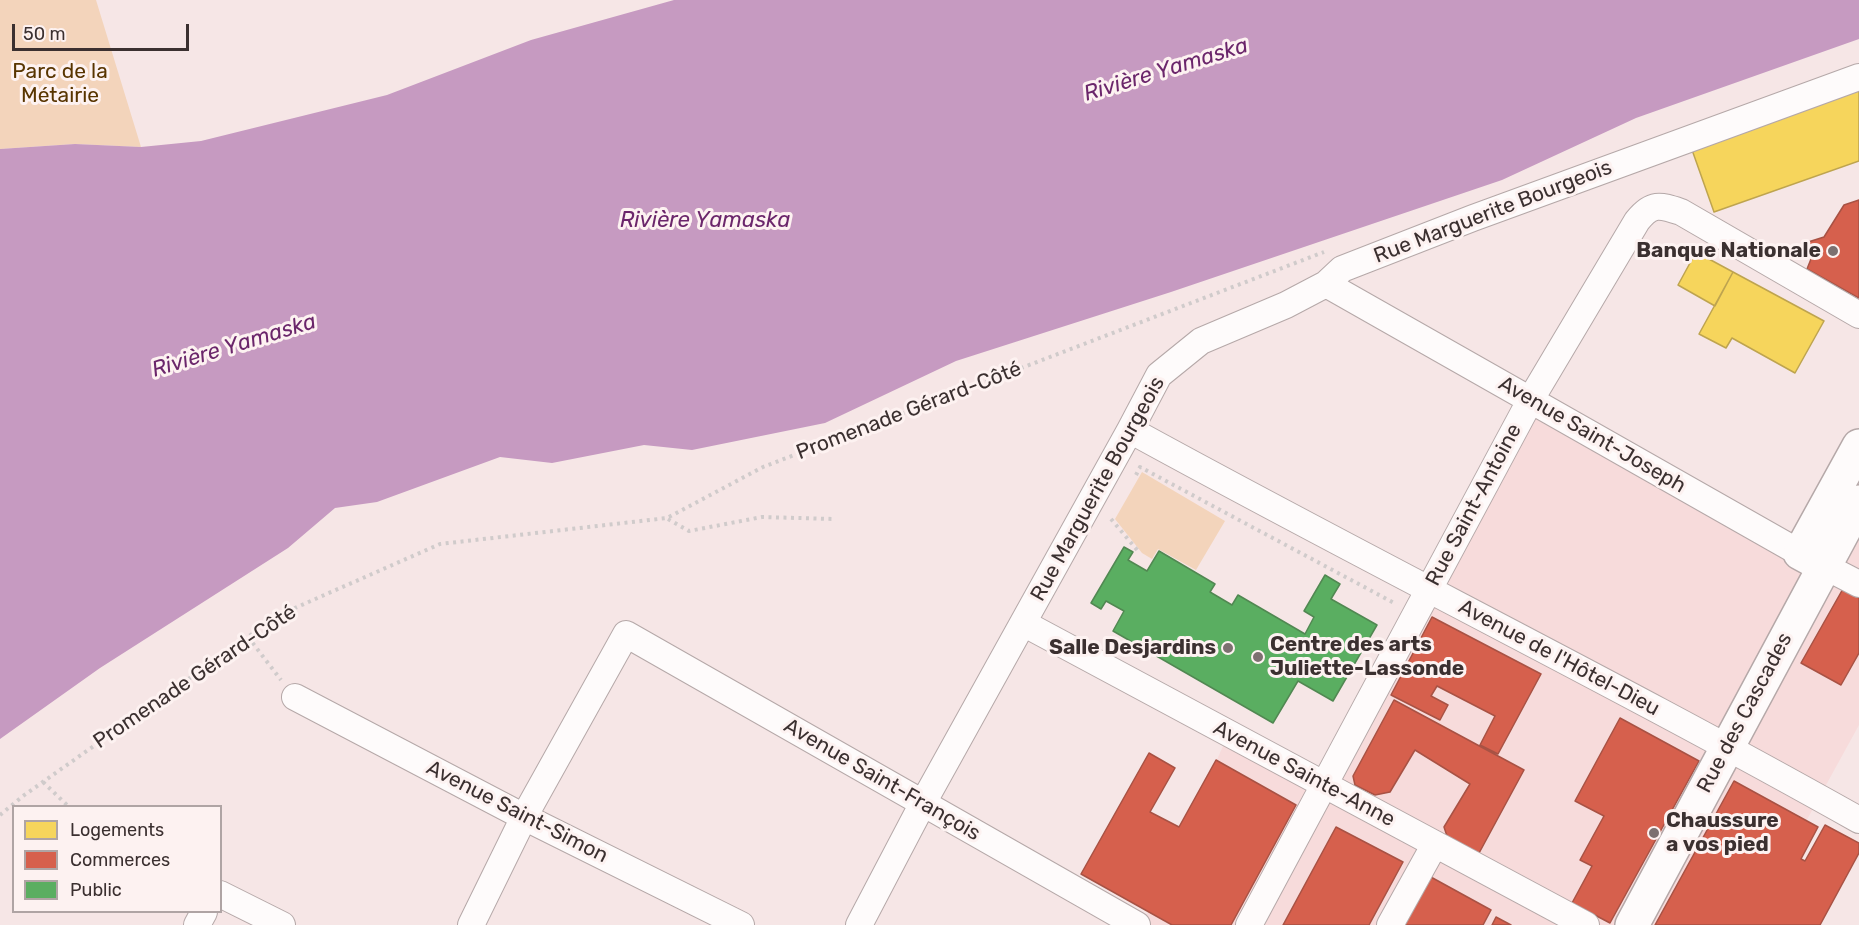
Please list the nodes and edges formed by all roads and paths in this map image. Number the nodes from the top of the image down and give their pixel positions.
1 (1859, 77) edge
2 (1326, 251) dead end
3 (1326, 284) junction
4 (1859, 315) edge
5 (1531, 399) junction
6 (1131, 430) junction
7 (1859, 446) edge
8 (1134, 478) dead end
9 (1843, 502) edge
10 (1116, 508) dead end
11 (667, 518) junction
12 (833, 519) dead end
13 (1111, 519) junction
14 (1105, 528) dead end
15 (1138, 551) dead end
16 (1812, 559) junction
17 (1859, 584) edge
18 (1428, 590) junction
19 (1415, 615) junction
20 (1023, 624) junction
21 (248, 637) junction
22 (275, 673) dead end
23 (295, 697) dead end
24 (1728, 746) junction
25 (42, 782) junction
26 (1324, 784) junction
27 (923, 803) junction
28 (13, 805) edge
29 (66, 805) edge
30 (12, 806) edge
31 (0, 815) edge
32 (524, 817) junction
33 (1859, 820) edge
34 (1435, 844) junction
35 (222, 895) edge
36 (282, 925) edge
37 (471, 925) edge
38 (741, 925) edge
39 (860, 925) edge
40 (1137, 925) edge
41 (1249, 925) edge
42 (1390, 925) edge
43 (1586, 925) edge
44 (1632, 925) edge

1 - 3 street, Rue Marguerite Bourgeois
2 - 11 path, Promenade Gérard-Côté
3 - 5 street, Avenue Saint-Joseph
3 - 6 street, Rue Marguerite Bourgeois
4 - 5 street, Rue Saint-Antoine
5 - 16 street, Avenue Saint-Joseph
5 - 18 street, Rue Saint-Antoine
6 - 18 street, Avenue de l'Hôtel-Dieu
6 - 20 street, Rue Marguerite Bourgeois
7 - 9 street, Rue des Cascades
8 - 19 path
9 - 16 street, Rue des Cascades
10 - 13 path
11 - 12 path
11 - 21 path, Promenade Gérard-Côté
13 - 14 path
13 - 15 path
16 - 17 street, Avenue Saint-Joseph
16 - 24 street, Rue des Cascades
18 - 19 street, Rue Saint-Antoine
18 - 24 street, Avenue de l'Hôtel-Dieu
19 - 26 street, Rue Saint-Antoine
20 - 26 street, Avenue Sainte-Anne
20 - 27 street, Rue Marguerite Bourgeois
21 - 22 path
21 - 25 path, Promenade Gérard-Côté
23 - 32 street, Avenue Saint-Simon
24 - 33 street, Avenue de l'Hôtel-Dieu
24 - 44 street, Rue des Cascades
25 - 28 path, Promenade Gérard-Côté
25 - 29 path
26 - 34 street, Avenue Sainte-Anne
26 - 41 street, Rue Saint-Antoine
27 - 32 street, Avenue Saint-François
27 - 39 street, Rue Marguerite Bourgeois
27 - 40 street, Avenue Saint-François
30 - 31 path, Promenade Gérard-Côté
32 - 37 street
32 - 38 street, Avenue Saint-Simon
34 - 42 street
34 - 43 street, Avenue Sainte-Anne
35 - 36 street

